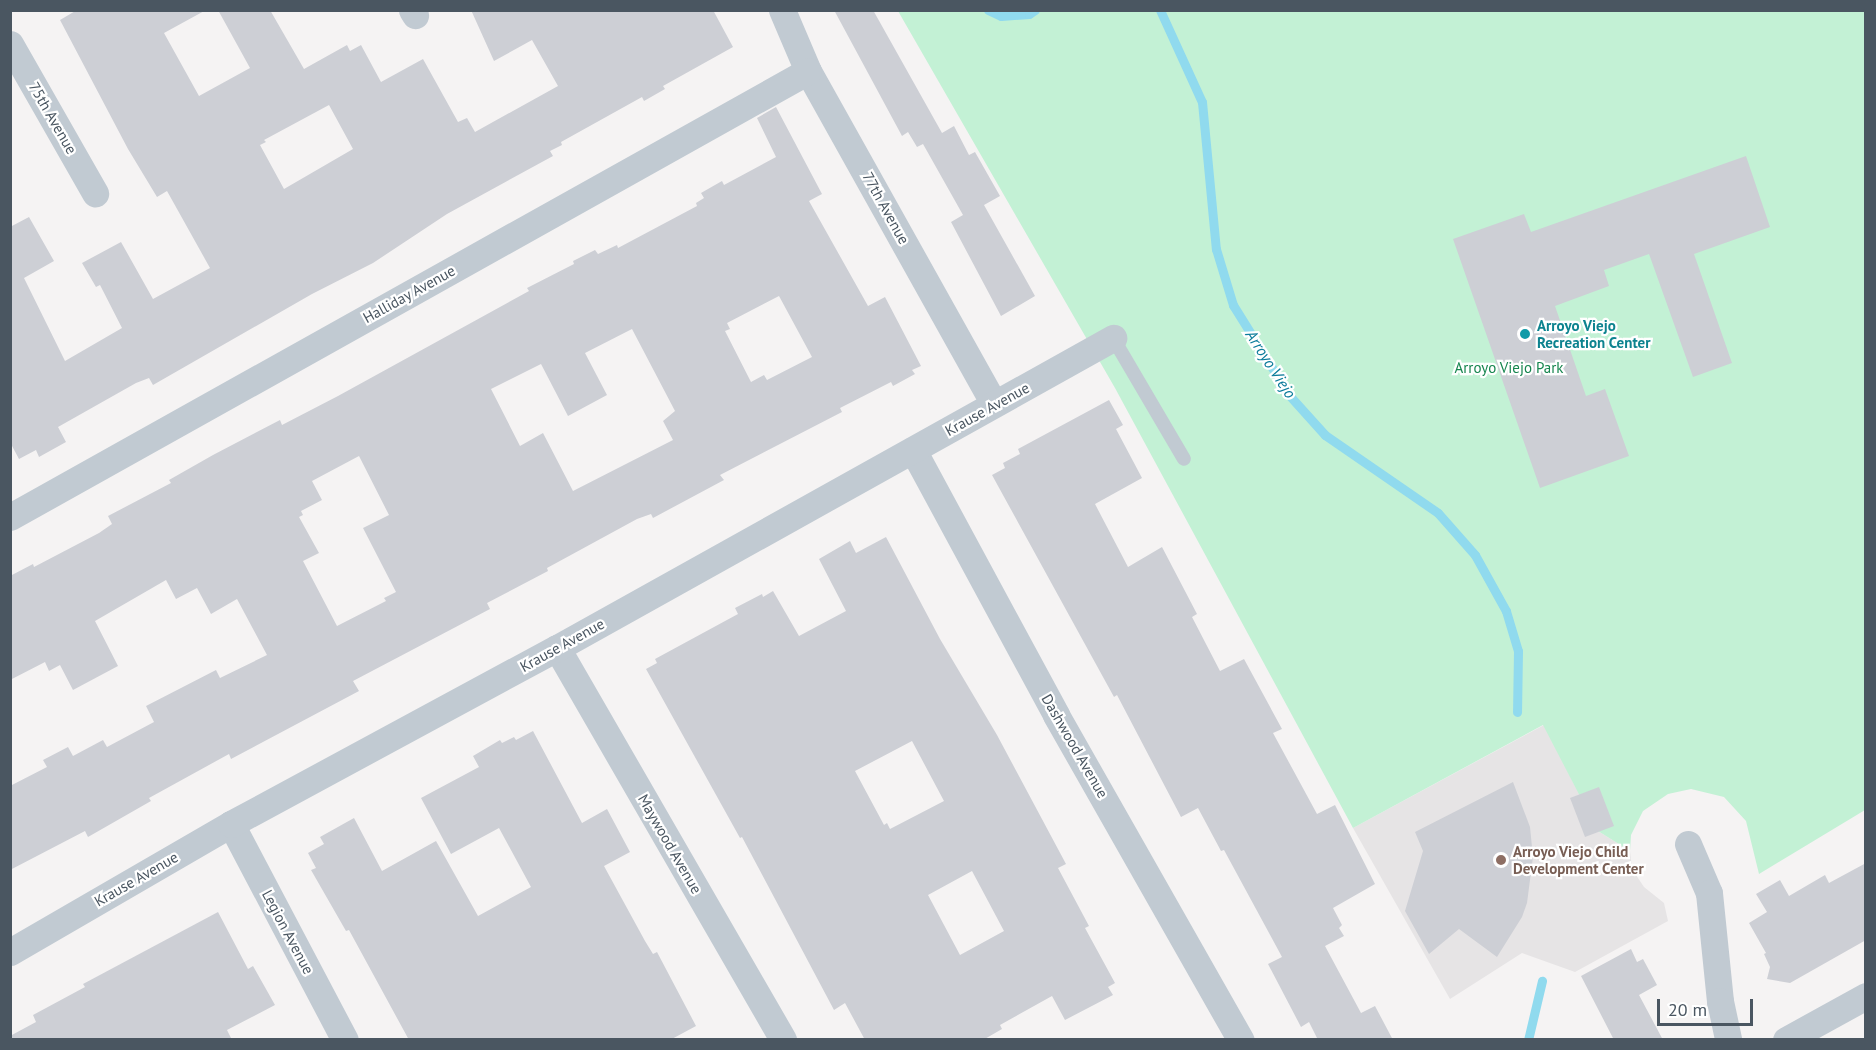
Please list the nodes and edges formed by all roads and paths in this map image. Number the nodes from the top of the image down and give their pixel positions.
1 (782, 10) edge
2 (10, 44) edge
3 (808, 71) junction
4 (95, 193) dead end
5 (1113, 338) joint
6 (994, 404) junction
7 (913, 450) junction
8 (1184, 459) dead end
9 (10, 517) edge
10 (557, 648) junction
11 (231, 824) junction
12 (1688, 844) dead end
13 (10, 952) edge
14 (1866, 996) edge
15 (345, 1040) edge
16 (783, 1040) edge
17 (1241, 1040) edge
18 (1728, 1040) edge
19 (1786, 1040) edge

1 - 3 street, 77th Avenue
2 - 4 street, 75th Avenue
3 - 6 street, 77th Avenue
3 - 9 street, Halliday Avenue
5 - 6 street, Krause Avenue
5 - 8 lane
6 - 7 street, Krause Avenue
7 - 10 street, Krause Avenue
7 - 17 street, Dashwood Avenue
10 - 11 street, Krause Avenue
10 - 16 street, Maywood Avenue
11 - 13 street, Krause Avenue
11 - 15 street, Legion Avenue
12 - 18 street
14 - 19 street

